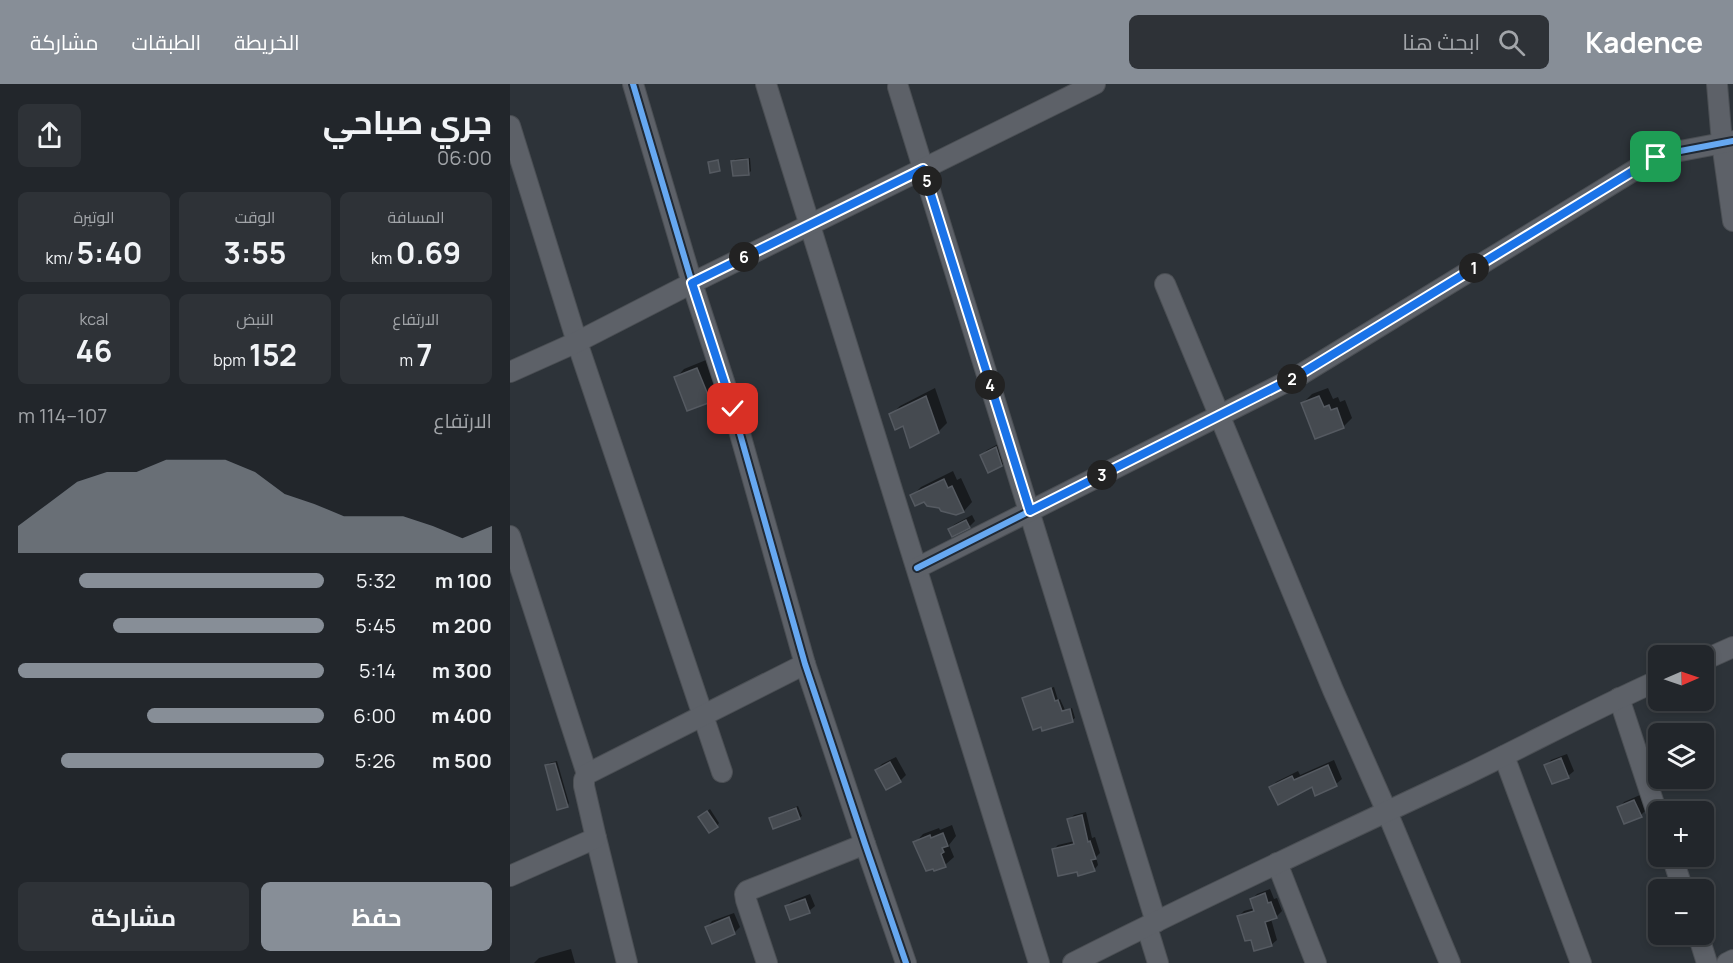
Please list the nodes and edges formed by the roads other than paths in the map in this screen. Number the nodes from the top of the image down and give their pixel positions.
1 (633, 84) edge
2 (766, 84) edge
3 (1095, 84) edge
4 (1717, 84) edge
5 (898, 87) dead end
6 (510, 126) edge
7 (1728, 142) edge
8 (923, 169) junction
9 (1733, 221) edge
10 (810, 225) junction
11 (692, 283) junction
12 (1165, 284) dead end
13 (577, 342) junction
14 (510, 372) edge
15 (1219, 416) junction
16 (1030, 511) junction
17 (510, 536) edge
18 (917, 568) junction
19 (1733, 647) edge
20 (1714, 656) edge
21 (805, 664) junction
22 (1648, 685) edge
23 (1618, 698) junction
24 (703, 716) junction
25 (1504, 756) junction
26 (722, 772) dead end
27 (587, 774) junction
28 (1653, 801) edge
29 (1387, 812) junction
30 (596, 838) junction
31 (865, 844) junction
32 (1277, 863) junction
33 (510, 876) edge
34 (1152, 925) junction
35 (1701, 945) edge
36 (1733, 960) edge
37 (627, 963) edge
38 (766, 963) edge
39 (906, 963) edge
40 (1039, 963) edge
41 (1073, 963) edge
42 (1158, 963) edge
43 (1316, 963) edge
44 (1450, 963) edge
45 (1581, 963) edge
46 (1707, 963) edge
47 (1727, 963) edge

1 - 11 street
2 - 10 street
3 - 8 street
4 - 7 street
5 - 8 street
6 - 13 street
7 - 9 street
7 - 15 street
8 - 10 street
8 - 16 street
10 - 11 street
10 - 18 street
11 - 13 street
11 - 21 street
12 - 15 street
13 - 14 street
13 - 24 street
15 - 16 street
15 - 29 street
16 - 18 street
16 - 34 street
17 - 27 street
18 - 40 street
19 - 20 street
21 - 24 street
21 - 31 street
22 - 23 street
23 - 25 street
23 - 28 street
24 - 26 street
24 - 27 street
25 - 29 street
25 - 45 street
27 - 30 street
29 - 32 street
29 - 44 street
30 - 33 street
30 - 37 street
31 - 38 street
31 - 39 street
32 - 34 street
32 - 43 street
34 - 41 street
34 - 42 street
35 - 46 street
36 - 47 street

